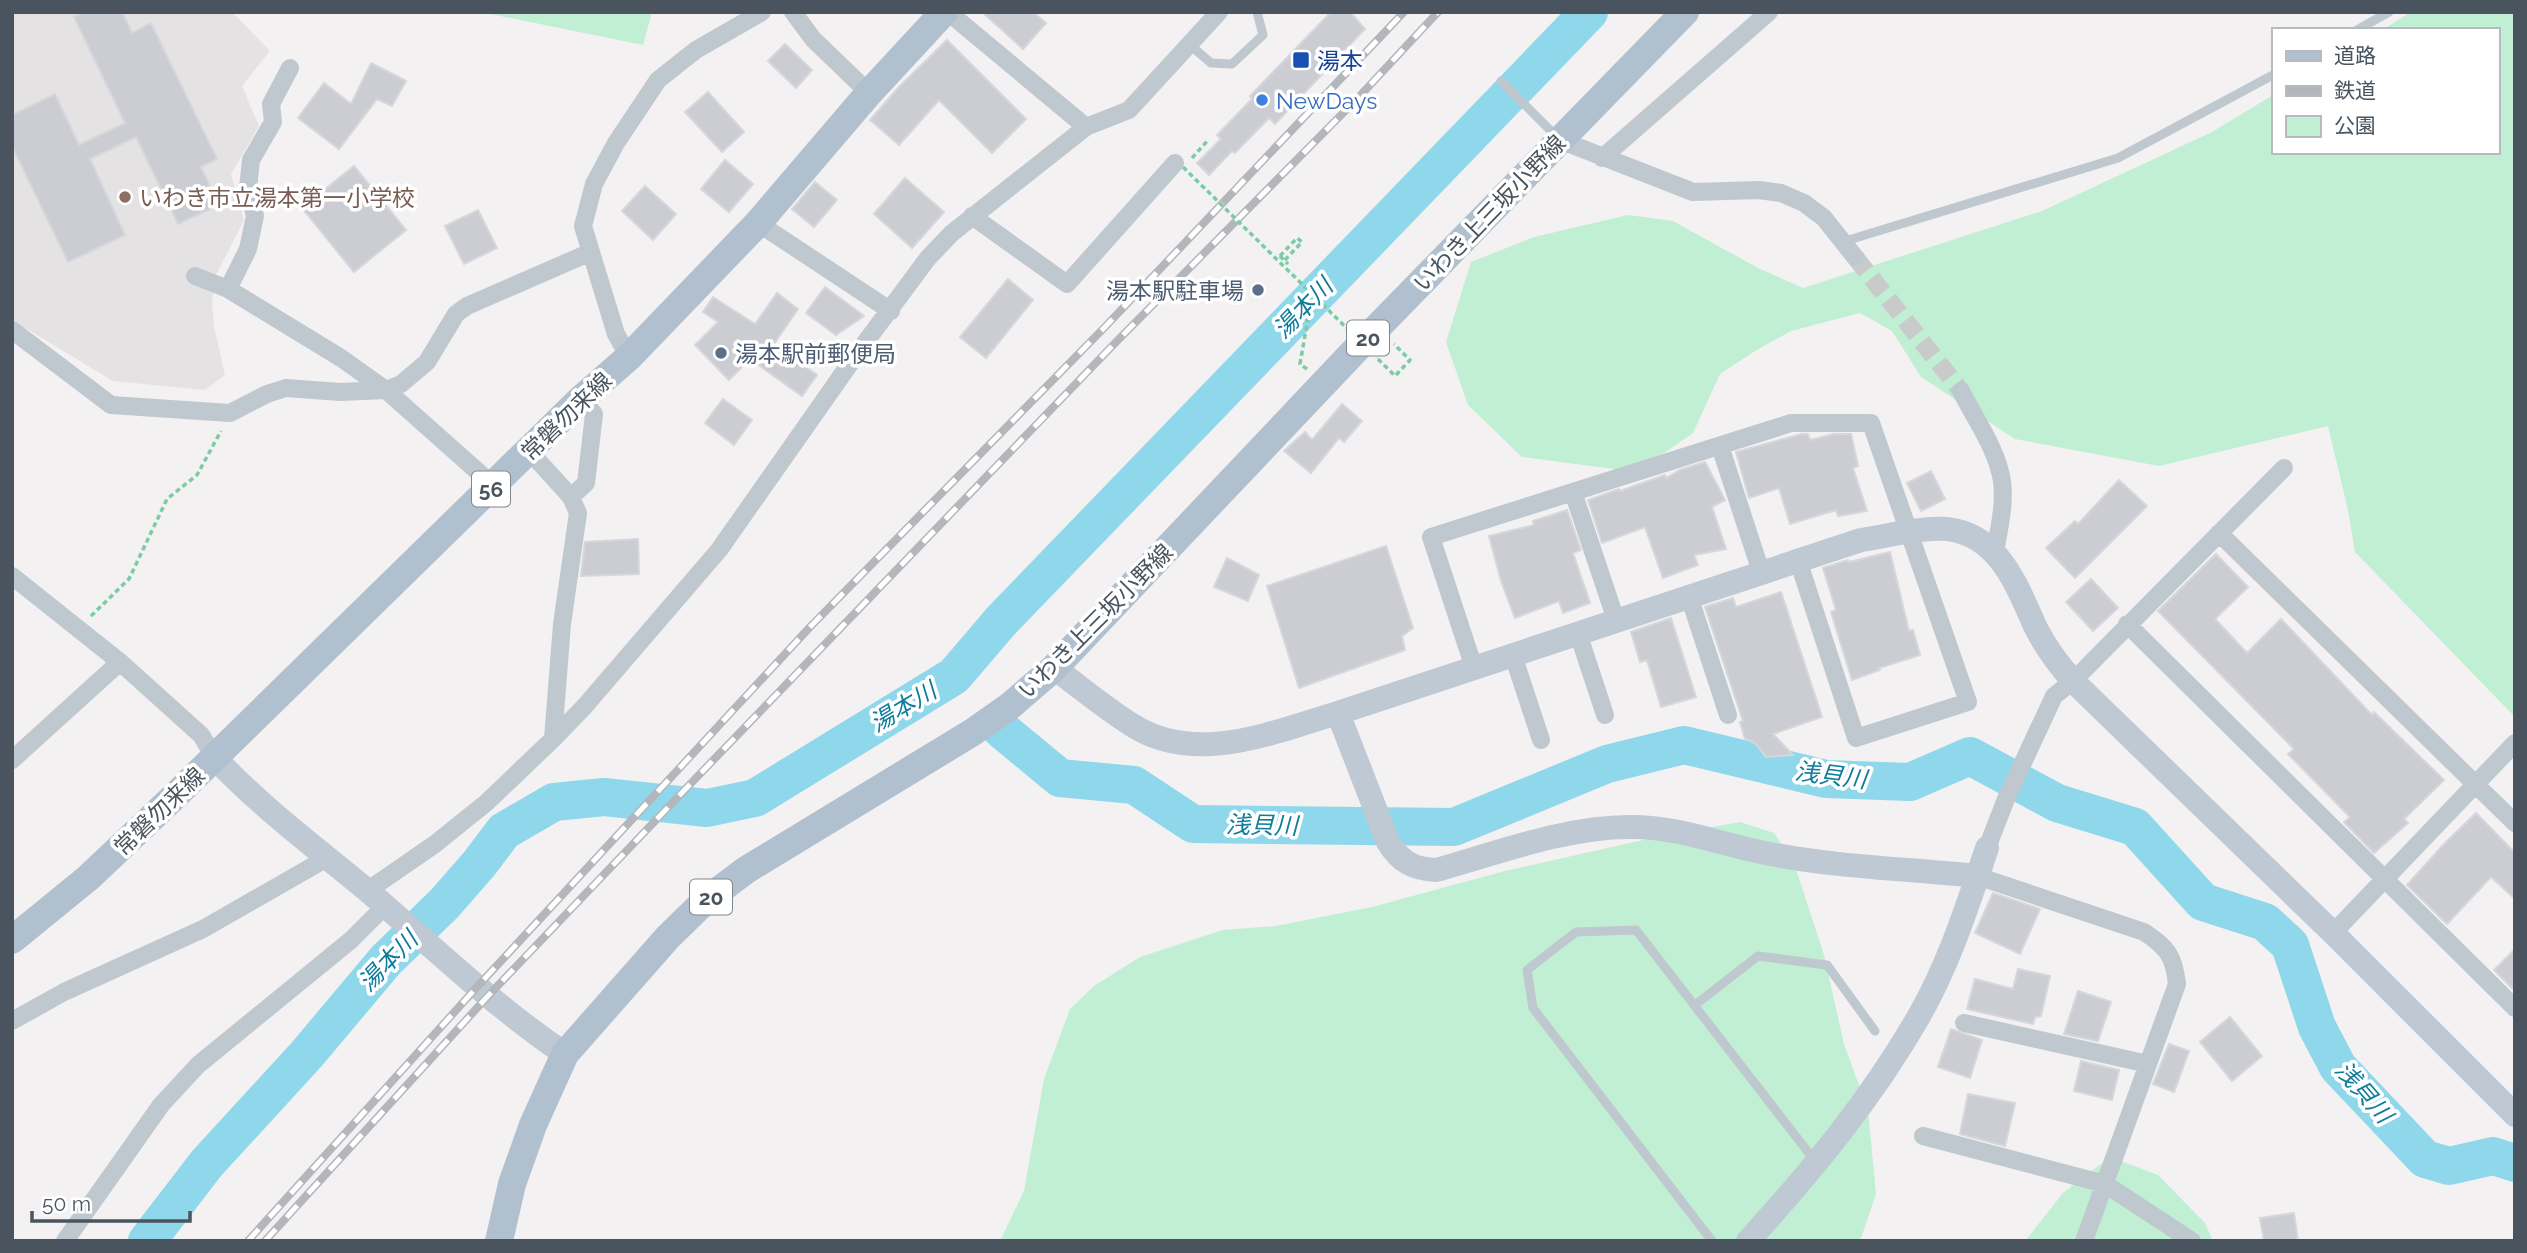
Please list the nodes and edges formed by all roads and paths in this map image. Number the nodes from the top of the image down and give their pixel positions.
1 (762, 12) edge
2 (793, 12) edge
3 (946, 12) edge
4 (1219, 12) edge
5 (1257, 12) edge
6 (1685, 12) edge
7 (1769, 12) edge
8 (2389, 12) edge
9 (2361, 28) edge
10 (1189, 44) junction
11 (290, 68) dead end
12 (2272, 76) edge
13 (1502, 82) dead end
14 (869, 93) junction
15 (1086, 127) junction
16 (1209, 139) dead end
17 (1560, 140) junction
18 (1602, 158) junction
19 (1175, 163) dead end
20 (972, 216) junction
21 (758, 223) junction
22 (1842, 242) junction
23 (591, 253) junction
24 (1855, 257) tunnel mouth
25 (1281, 264) junction
26 (1288, 264) dead end
27 (195, 276) dead end
28 (228, 289) junction
29 (1312, 295) junction
30 (891, 311) junction
31 (12, 330) edge
32 (1390, 340) dead end
33 (629, 357) junction
34 (1309, 371) dead end
35 (386, 390) junction
36 (1961, 391) tunnel mouth
37 (581, 399) junction
38 (230, 413) junction
39 (1720, 446) junction
40 (530, 452) junction
41 (2284, 468) dead end
42 (494, 486) junction
43 (1573, 492) junction
44 (571, 498) junction
45 (1910, 532) junction
46 (2219, 533) junction
47 (1995, 552) junction
48 (1798, 560) junction
49 (1761, 572) junction
50 (12, 576) edge
51 (1689, 596) junction
52 (1616, 620) junction
53 (2127, 624) junction
54 (79, 628) junction
55 (1578, 633) junction
56 (1513, 655) junction
57 (120, 662) junction
58 (1054, 668) junction
59 (1474, 668) junction
60 (2073, 681) junction
61 (1338, 713) junction
62 (1605, 715) dead end
63 (1728, 715) dead end
64 (554, 740) junction
65 (1541, 740) dead end
66 (2515, 743) edge
67 (16, 748) edge
68 (215, 758) junction
69 (2476, 784) junction
70 (2515, 823) edge
71 (1987, 848) joint
72 (327, 858) junction
73 (1977, 876) junction
74 (2385, 879) junction
75 (381, 903) junction
76 (2333, 933) junction
77 (12, 940) edge
78 (1695, 1005) junction
79 (2515, 1008) edge
80 (12, 1021) edge
81 (1964, 1023) dead end
82 (1875, 1031) dead end
83 (565, 1054) junction
84 (2148, 1064) junction
85 (2515, 1115) edge
86 (1923, 1136) dead end
87 (1817, 1163) junction
88 (2105, 1184) junction
89 (65, 1241) edge
90 (499, 1241) edge
91 (1712, 1241) edge
92 (1748, 1241) edge
93 (2084, 1241) edge
94 (2192, 1241) edge

1 - 23 street
2 - 14 street
3 - 14 main road, 常磐勿来線 / 56
3 - 15 street
4 - 10 street
5 - 10 lane
6 - 17 main road, いわき上三坂小野線 / 20
7 - 18 street
8 - 9 lane
10 - 15 street
11 - 28 street
12 - 22 lane
13 - 17 lane
14 - 21 main road, 常磐勿来線 / 56
15 - 20 street
16 - 25 path, bridge
17 - 18 street
17 - 58 main road, いわき上三坂小野線 / 20
18 - 22 street
19 - 20 street
20 - 30 street
21 - 30 street
21 - 33 main road, 常磐勿来線 / 56
22 - 24 street
23 - 33 street
23 - 35 street
25 - 26 path, bridge
25 - 29 path, bridge
27 - 28 street
28 - 35 street
29 - 32 path, bridge
29 - 34 path
30 - 64 street
31 - 38 street
33 - 37 main road, 常磐勿来線 / 56
35 - 38 street
35 - 42 street
36 - 47 street
37 - 40 main road, 常磐勿来線 / 56
37 - 44 street
38 - 54 path
39 - 43 street
39 - 45 street
39 - 49 street
40 - 42 main road, 常磐勿来線 / 56
40 - 44 street
41 - 46 street
42 - 68 main road, 常磐勿来線 / 56
43 - 52 street
43 - 59 street
44 - 64 street
45 - 47 street
45 - 48 street
45 - 48 street
46 - 53 street
46 - 69 street
47 - 60 street
48 - 49 street
49 - 51 street
50 - 54 street
51 - 52 street
51 - 63 street
52 - 55 street
53 - 60 street
53 - 74 street
54 - 57 street
55 - 56 street
55 - 62 street
56 - 59 street
56 - 65 street
57 - 67 street
57 - 68 street
58 - 61 street
58 - 83 main road, いわき上三坂小野線 / 20
59 - 61 street
60 - 71 street
60 - 76 street
61 - 73 street
64 - 75 street
66 - 69 street
68 - 72 street
68 - 77 main road, 常磐勿来線 / 56
69 - 70 street
69 - 74 street
71 - 73 street
72 - 75 street
72 - 80 street
73 - 84 street
73 - 87 street
74 - 76 street
74 - 79 street
75 - 83 street
75 - 89 street
76 - 85 street
78 - 82 lane
78 - 87 lane
78 - 91 lane
81 - 84 street
83 - 90 main road, いわき上三坂小野線 / 20
84 - 88 street
86 - 88 street
87 - 92 street
88 - 93 street
88 - 94 street

